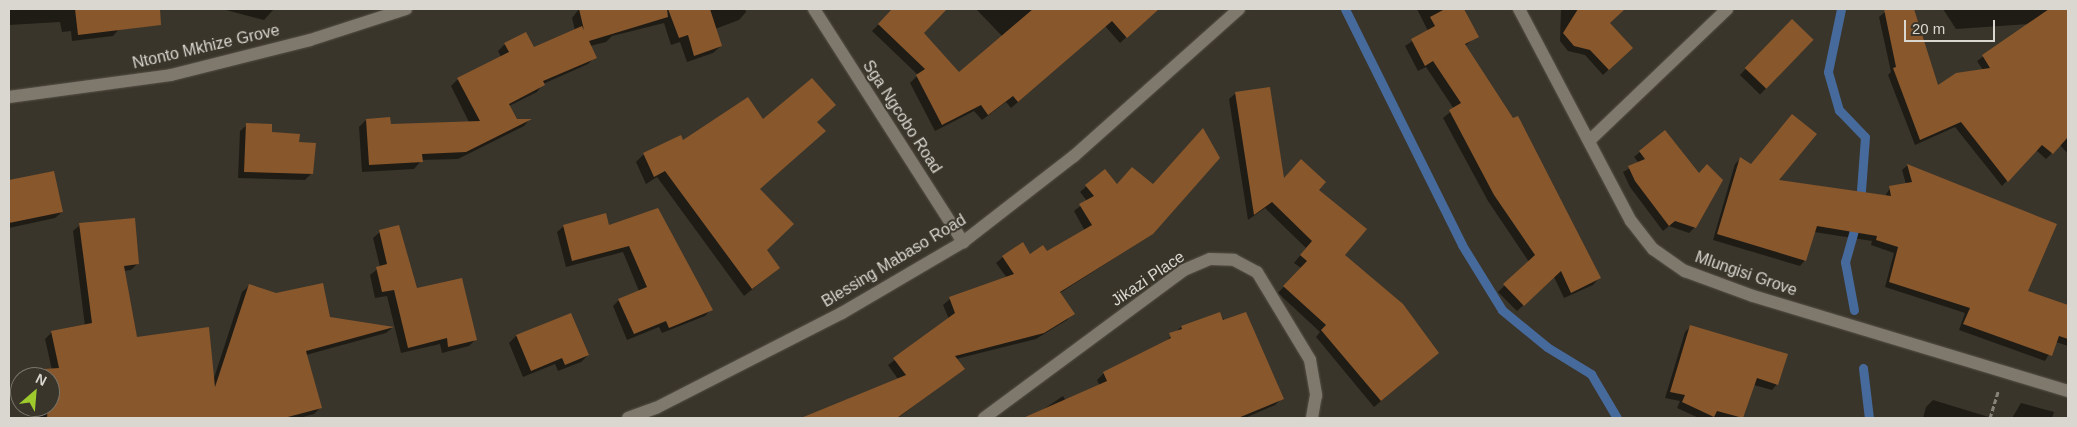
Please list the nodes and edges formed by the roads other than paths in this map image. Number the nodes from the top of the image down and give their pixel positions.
1 (406, 9) edge
2 (814, 9) edge
3 (1239, 9) edge
4 (1519, 9) edge
5 (1727, 9) edge
6 (9, 97) edge
7 (1589, 141) junction
8 (963, 242) junction
9 (2068, 391) edge
10 (628, 418) edge
11 (984, 418) edge
12 (1312, 418) edge

1 - 6 street, Ntonto Mkhize Grove
2 - 8 street, Sga Ngcobo Road
3 - 8 street, Blessing Mabaso Road
4 - 7 street, Mlungisi Grove
5 - 7 street
7 - 9 street, Mlungisi Grove
8 - 10 street, Blessing Mabaso Road
11 - 12 street, Jikazi Place

